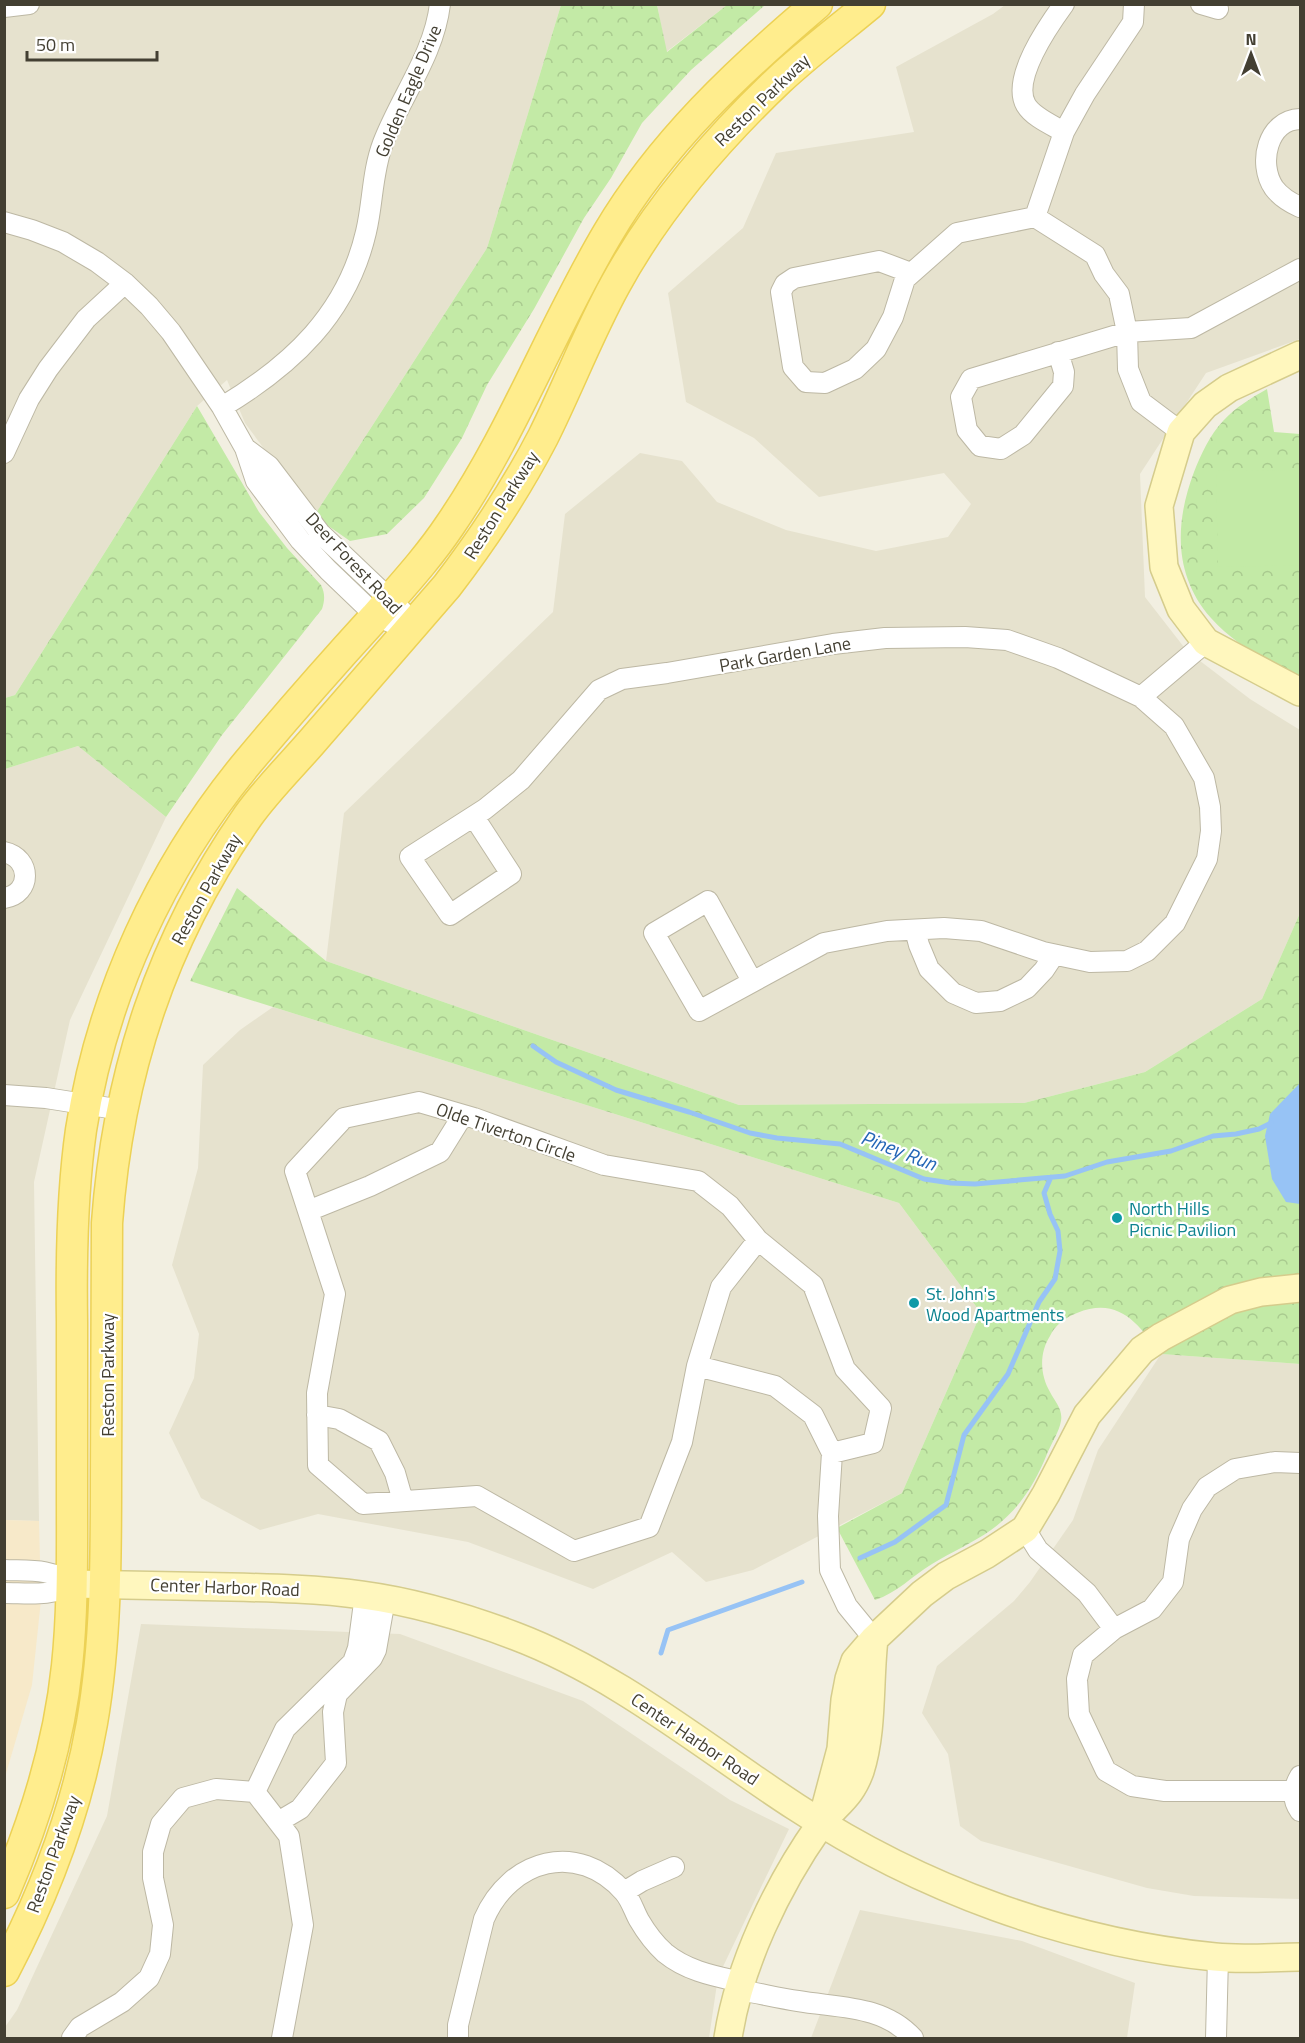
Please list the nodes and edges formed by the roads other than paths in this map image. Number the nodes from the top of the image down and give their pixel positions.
1 (29, 4) edge
2 (440, 4) edge
3 (817, 4) edge
4 (870, 4) edge
5 (1064, 4) edge
6 (1134, 4) edge
7 (4, 7) edge
8 (1300, 119) edge
9 (1064, 132) junction
10 (1300, 207) edge
11 (1035, 217) junction
12 (4, 222) edge
13 (1300, 268) edge
14 (911, 273) junction
15 (125, 283) junction
16 (1127, 332) junction
17 (1058, 352) junction
18 (1300, 355) edge
19 (222, 406) junction
20 (1181, 432) junction
21 (4, 453) edge
22 (383, 608) junction
23 (409, 630) junction
24 (1206, 642) junction
25 (1300, 692) edge
26 (1141, 697) junction
27 (474, 817) junction
28 (4, 852) edge
29 (4, 898) edge
30 (915, 930) junction
31 (1054, 955) junction
32 (752, 981) junction
33 (4, 1095) edge
34 (86, 1104) junction
35 (122, 1110) junction
36 (463, 1115) junction
37 (308, 1211) junction
38 (758, 1240) junction
39 (1300, 1288) edge
40 (697, 1366) junction
41 (317, 1414) junction
42 (832, 1453) junction
43 (1300, 1463) edge
44 (402, 1501) junction
45 (1025, 1529) junction
46 (4, 1570) edge
47 (72, 1584) junction
48 (105, 1585) junction
49 (4, 1593) edge
50 (375, 1597) junction
51 (1114, 1629) junction
52 (874, 1639) junction
53 (1297, 1784) edge
54 (255, 1792) junction
55 (1300, 1811) edge
56 (278, 1822) junction
57 (821, 1824) junction
58 (674, 1867) dead end
59 (624, 1892) junction
60 (4, 1893) edge
61 (1218, 1957) junction
62 (1300, 1957) edge
63 (4, 1971) edge
64 (740, 1986) junction
65 (72, 2038) edge
66 (282, 2038) edge
67 (458, 2038) edge
68 (729, 2038) edge
69 (913, 2038) edge
70 (1216, 2038) edge

1 - 7 street
2 - 19 street, Golden Eagle Drive
3 - 22 main road, Reston Parkway
4 - 23 main road, Reston Parkway
5 - 9 street
6 - 9 street
8 - 10 street
9 - 11 street
11 - 14 street
11 - 16 street
12 - 15 street, Deer Forest Road
13 - 16 street
14 - 14 street
15 - 19 street, Deer Forest Road
15 - 21 street
16 - 17 street
16 - 20 street
17 - 17 street
18 - 20 street
19 - 22 street, Deer Forest Road
20 - 24 street
22 - 23 street, Deer Forest Road
22 - 34 main road, Reston Parkway
23 - 35 main road, Reston Parkway
24 - 25 street
24 - 26 street
26 - 27 street, Park Garden Lane
26 - 31 street, Park Garden Lane
27 - 27 street, Park Garden Lane
28 - 29 street
30 - 31 street, Park Garden Lane
30 - 31 street
30 - 32 street, Park Garden Lane
32 - 32 street, Park Garden Lane
33 - 34 street
34 - 35 street
34 - 47 main road, Reston Parkway
35 - 48 main road, Reston Parkway
36 - 37 street
36 - 37 street, Olde Tiverton Circle
36 - 38 street, Olde Tiverton Circle
37 - 41 street, Olde Tiverton Circle
38 - 40 street, Olde Tiverton Circle
38 - 42 street, Olde Tiverton Circle
39 - 45 street
40 - 42 street
40 - 44 street, Olde Tiverton Circle
41 - 44 street
41 - 44 street, Olde Tiverton Circle
42 - 52 street
43 - 51 street
45 - 51 street
45 - 52 street
46 - 47 street
47 - 48 street, Center Harbor Road
47 - 49 street
47 - 60 main road, Reston Parkway
48 - 50 street, Center Harbor Road
48 - 63 main road, Reston Parkway
50 - 54 street
50 - 56 street
50 - 57 street, Center Harbor Road
51 - 53 street
52 - 57 street
53 - 55 street
54 - 56 street
54 - 65 street
56 - 66 street
57 - 61 street, Center Harbor Road
57 - 64 street
58 - 59 street
59 - 64 street
59 - 67 street
61 - 62 street, Center Harbor Road
61 - 70 street
64 - 68 street
64 - 69 street

